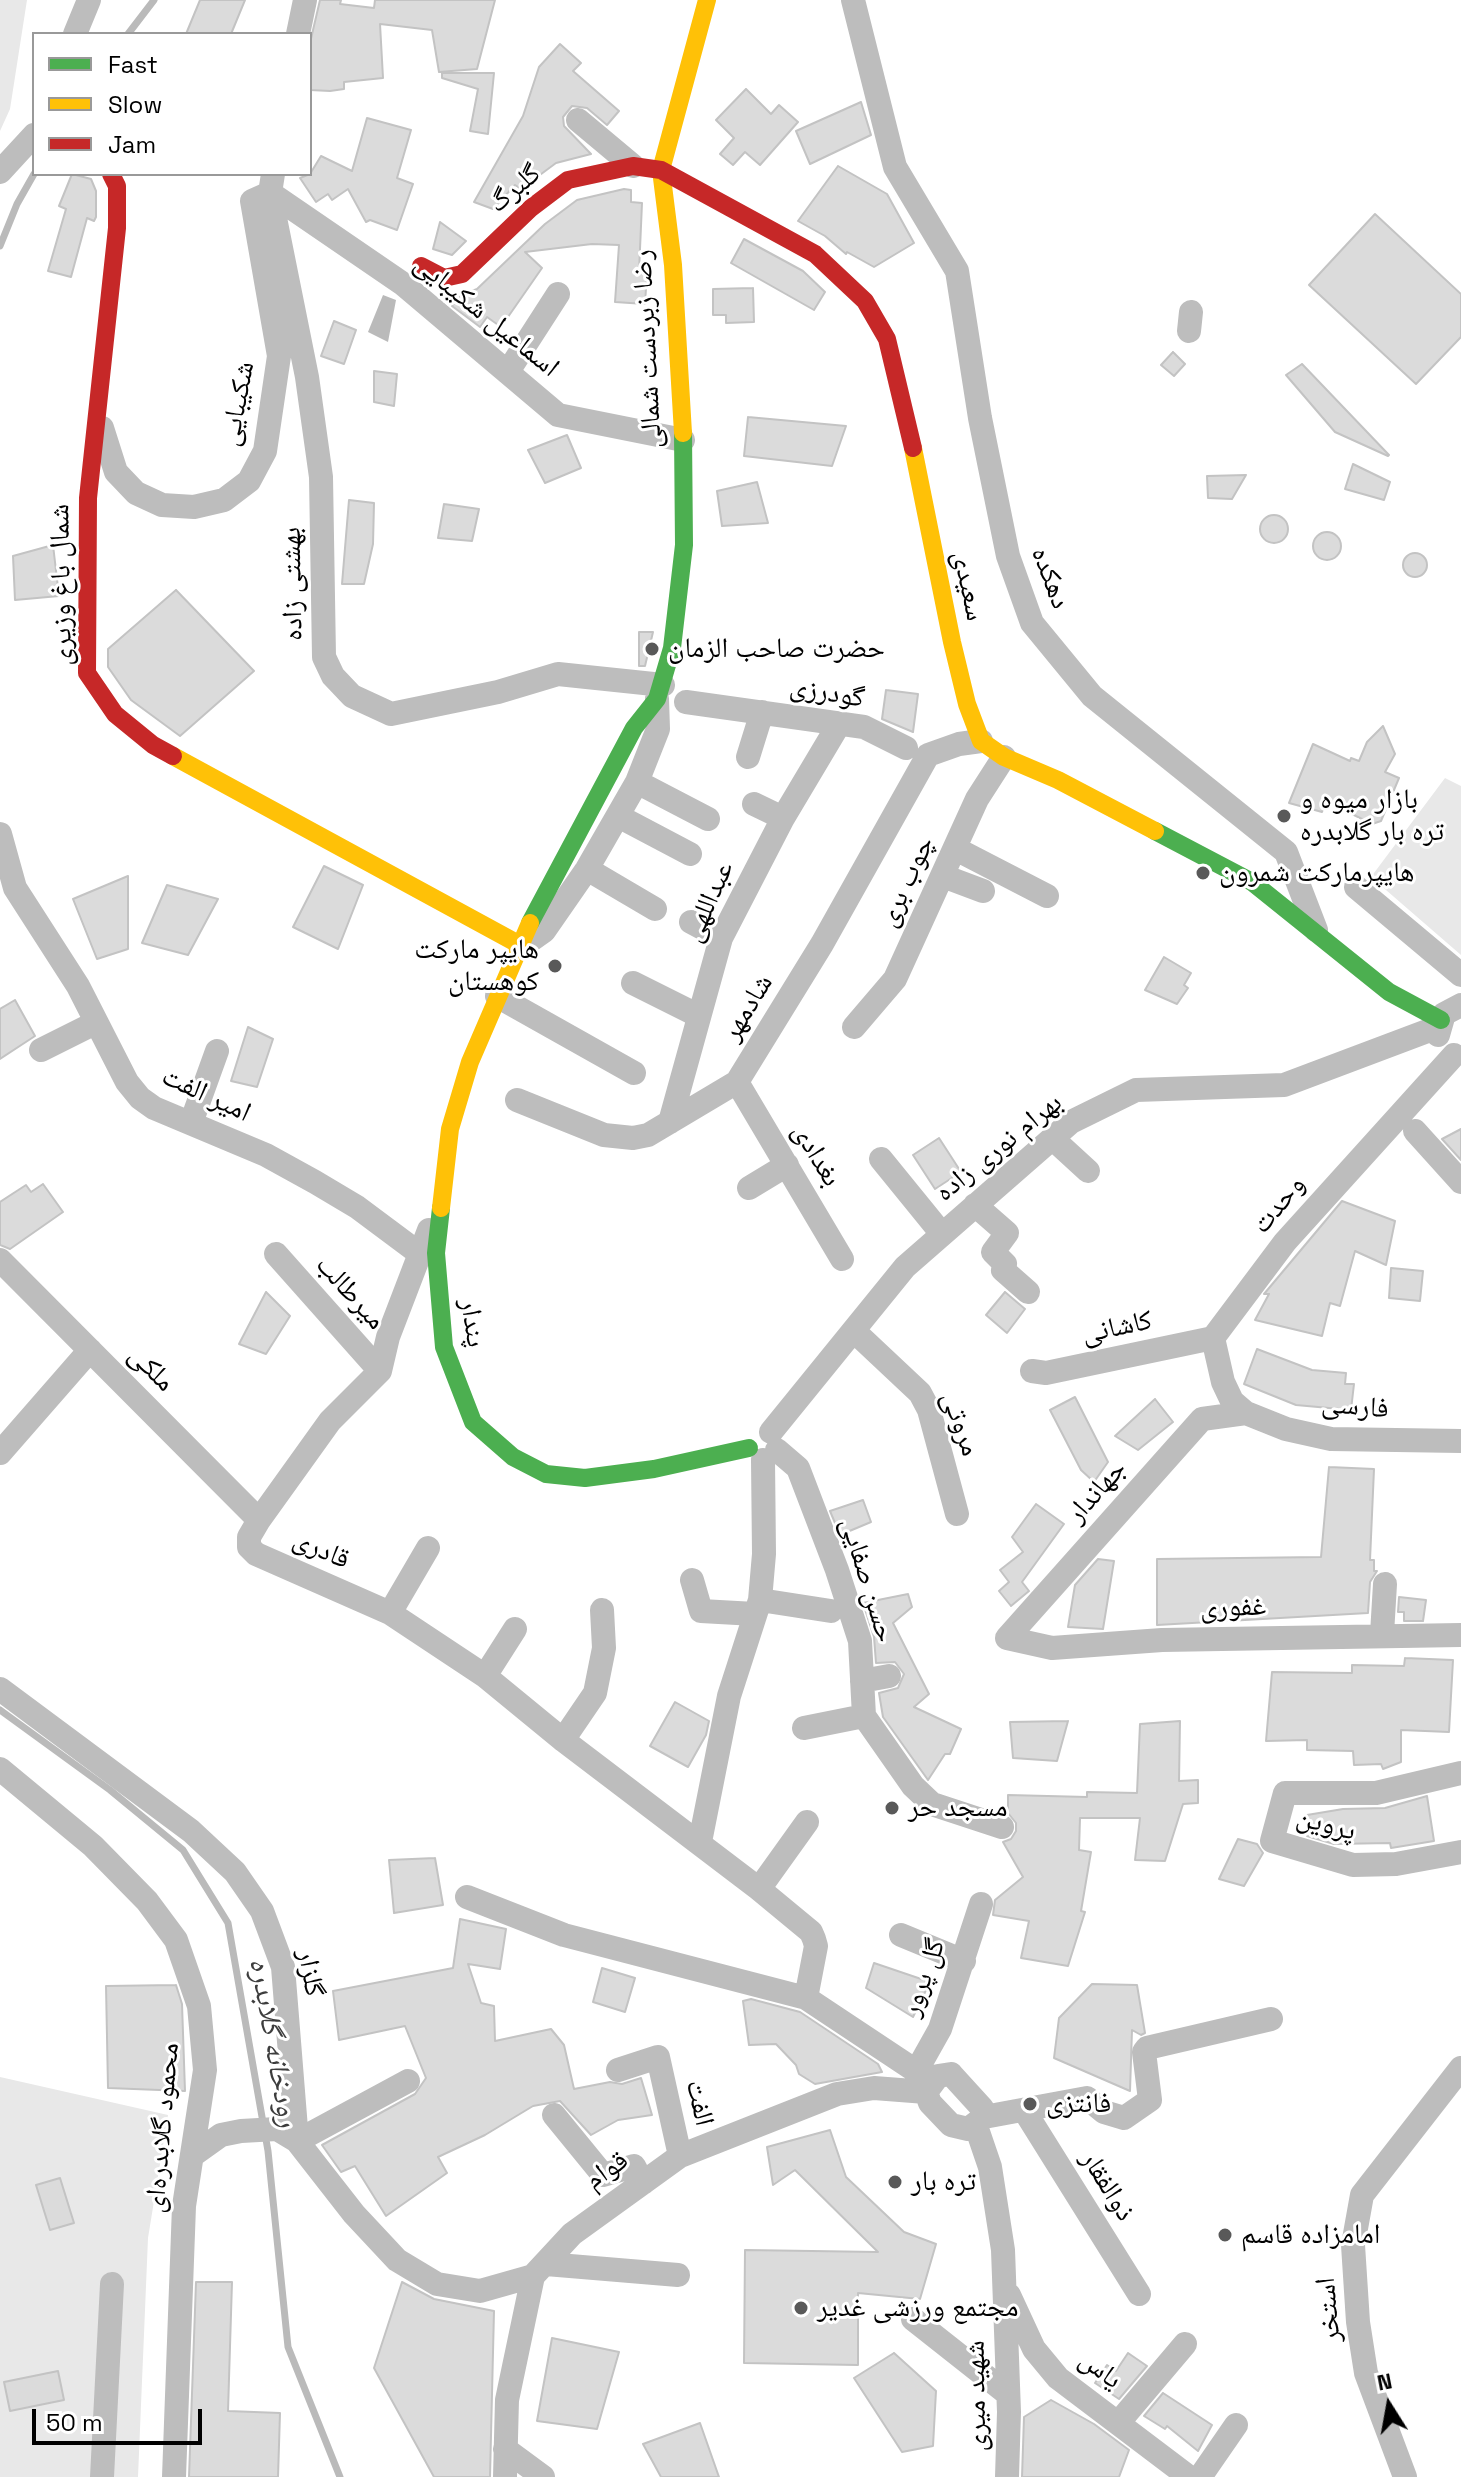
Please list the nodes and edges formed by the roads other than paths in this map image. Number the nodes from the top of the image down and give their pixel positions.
1 (89, 0) edge
2 (305, 0) edge
3 (707, 0) edge
4 (853, 0) edge
5 (76, 32) edge
6 (298, 32) edge
7 (578, 120) dead end
8 (32, 137) edge
9 (633, 166) junction
10 (661, 170) junction
11 (0, 172) edge
12 (112, 176) edge
13 (272, 183) edge
14 (422, 262) joint
15 (406, 287) junction
16 (558, 294) dead end
17 (509, 370) junction
18 (98, 402) junction
19 (683, 440) junction
20 (660, 692) junction
21 (686, 702) dead end
22 (762, 712) junction
23 (839, 724) junction
24 (981, 741) junction
25 (917, 752) junction
26 (748, 757) dead end
27 (1004, 757) junction
28 (637, 782) junction
29 (754, 804) dead end
30 (618, 816) junction
31 (783, 818) junction
32 (708, 819) dead end
33 (0, 834) edge
34 (956, 849) junction
35 (690, 854) dead end
36 (587, 869) junction
37 (943, 876) junction
38 (1356, 887) dead end
39 (983, 891) dead end
40 (1047, 896) dead end
41 (655, 909) dead end
42 (691, 922) dead end
43 (1318, 936) junction
44 (721, 938) junction
45 (522, 946) junction
46 (1461, 975) edge
47 (633, 983) dead end
48 (497, 996) junction
49 (1461, 1005) edge
50 (699, 1016) junction
51 (95, 1023) junction
52 (1440, 1024) junction
53 (854, 1027) dead end
54 (41, 1050) dead end
55 (217, 1051) dead end
56 (1458, 1056) edge
57 (634, 1073) dead end
58 (737, 1082) junction
59 (517, 1100) dead end
60 (670, 1122) junction
61 (191, 1123) junction
62 (1415, 1131) dead end
63 (1052, 1138) junction
64 (881, 1159) dead end
65 (787, 1165) junction
66 (1088, 1171) dead end
67 (1461, 1182) edge
68 (749, 1188) dead end
69 (441, 1198) junction
70 (975, 1205) junction
71 (942, 1234) junction
72 (276, 1254) dead end
73 (420, 1254) junction
74 (842, 1259) dead end
75 (0, 1260) edge
76 (1028, 1292) dead end
77 (854, 1331) junction
78 (1213, 1338) junction
79 (90, 1350) junction
80 (380, 1371) junction
81 (1032, 1371) dead end
82 (1246, 1413) junction
83 (1461, 1441) edge
84 (765, 1448) junction
85 (0, 1453) edge
86 (957, 1514) dead end
87 (259, 1520) junction
88 (428, 1548) dead end
89 (692, 1580) dead end
90 (1385, 1584) dead end
91 (758, 1607) junction
92 (602, 1610) dead end
93 (831, 1611) dead end
94 (390, 1613) junction
95 (515, 1629) dead end
96 (1382, 1634) junction
97 (1461, 1635) edge
98 (1007, 1638) joint
99 (485, 1676) junction
100 (889, 1676) dead end
101 (862, 1681) junction
102 (0, 1689) edge
103 (872, 1726) junction
104 (804, 1728) dead end
105 (563, 1740) junction
106 (0, 1769) edge
107 (1461, 1773) edge
108 (807, 1822) dead end
109 (1002, 1827) dead end
110 (700, 1842) junction
111 (1461, 1852) edge
112 (759, 1889) junction
113 (467, 1897) dead end
114 (981, 1904) dead end
115 (901, 1935) dead end
116 (964, 1961) junction
117 (806, 1998) junction
118 (1271, 2019) dead end
119 (1461, 2068) edge
120 (618, 2070) dead end
121 (408, 2081) dead end
122 (925, 2081) junction
123 (1024, 2110) junction
124 (554, 2115) dead end
125 (980, 2121) junction
126 (287, 2135) junction
127 (193, 2155) junction
128 (680, 2156) junction
129 (643, 2183) junction
130 (540, 2270) junction
131 (678, 2275) dead end
132 (112, 2284) dead end
133 (1004, 2285) junction
134 (1139, 2294) dead end
135 (913, 2319) dead end
136 (1185, 2344) dead end
137 (1008, 2394) junction
138 (1119, 2422) junction
139 (1236, 2425) dead end
140 (505, 2449) junction
141 (102, 2477) edge
142 (174, 2477) edge
143 (505, 2477) edge
144 (543, 2477) edge
145 (1007, 2477) edge
146 (1189, 2477) edge
147 (1200, 2477) edge
148 (1405, 2477) edge

1 - 5 street
2 - 6 street
3 - 10 street, رضا زبردست شمالی
4 - 43 street, دهکده
7 - 9 street
8 - 11 street
9 - 10 street, گلبرگ
9 - 14 street, گلبرگ
10 - 19 street, رضا زبردست شمالی
10 - 24 street, سعیدی
12 - 18 street, شمال باغ وزیری
13 - 15 street, اسماعیل شکیبایی
13 - 18 street, شکیبایی
13 - 20 street, بهشتی زاده
14 - 15 street
15 - 17 street, اسماعیل شکیبایی
16 - 17 street
17 - 19 street, اسماعیل شکیبایی
18 - 45 street, شمال باغ وزیری
19 - 20 street, رضا زبردست شمالی
20 - 28 street
20 - 45 street, پندار
21 - 22 street, گودرزی
22 - 23 street, گودرزی
22 - 26 street
23 - 25 street, گودرزی
23 - 31 street, عبداللهی
24 - 25 street
24 - 27 street
25 - 58 street, شادمهر
27 - 34 street, چوب بری
27 - 43 street
28 - 30 street
28 - 32 street
29 - 31 street
30 - 35 street
30 - 36 street
31 - 44 street, عبداللهی
33 - 51 street, امیر الفت
34 - 37 street, چوب بری
34 - 40 street
36 - 41 street
36 - 45 street
37 - 39 street
37 - 53 street, چوب بری
38 - 46 street
42 - 44 street
43 - 52 street
44 - 50 street, عبداللهی
45 - 48 street, پندار
47 - 50 street
48 - 57 street
48 - 69 street, پندار
49 - 52 street, بهرام نوری زاده
50 - 60 street, عبداللهی
51 - 54 street
51 - 61 street, امیر الفت
52 - 56 street
52 - 63 street, بهرام نوری زاده
55 - 61 street
56 - 78 street, وحدت
58 - 60 street, شادمهر
58 - 65 street, بغدادی
59 - 60 street, شادمهر
61 - 73 street, امیر الفت
62 - 67 street
63 - 66 street
63 - 70 street, بهرام نوری زاده
64 - 71 street
65 - 68 street
65 - 74 street, بغدادی
69 - 73 street
69 - 84 street, پندار
70 - 71 street, بهرام نوری زاده
70 - 76 street
71 - 77 street, بهرام نوری زاده
72 - 80 street, میرطالب
73 - 80 street
75 - 79 street, ملکی
77 - 84 street, بهرام نوری زاده
77 - 86 street, مروتی
78 - 81 street, کاشانی
78 - 82 street
79 - 85 street
79 - 87 street, ملکی
80 - 87 street, قادری
82 - 83 street, فارسی
82 - 98 street, جهاندار
84 - 91 street
84 - 101 street, حسن صفایی
87 - 94 street, قادری
88 - 94 street
89 - 91 street
90 - 96 street
91 - 93 street
91 - 110 street
92 - 105 street
94 - 99 street, قادری
95 - 99 street
96 - 97 street, غفوری
96 - 98 street, غفوری
99 - 105 street, قادری
100 - 101 street
101 - 103 street, حسن صفایی
102 - 126 street, گلزار
103 - 104 street
103 - 109 street
105 - 110 street, قادری
106 - 127 street, محمود گلابدره‌ای
107 - 111 street, پروین
108 - 112 street
110 - 112 street, قادری
112 - 117 street, قادری
113 - 117 street
114 - 116 street, گل پرور
115 - 116 street
116 - 122 street, گل پرور
117 - 122 street
118 - 123 street
119 - 148 street, استخر
120 - 128 street, الفت
121 - 126 street
122 - 125 street
122 - 125 street, قوام
122 - 128 street, قوام
123 - 125 street
123 - 134 street, ذوالفقار
124 - 129 street
125 - 133 street, شهید میری
126 - 127 street
126 - 130 street
127 - 142 street, محمود گلابدره‌ای
128 - 129 street, قوام
129 - 130 street, قوام
130 - 131 street
130 - 140 street, قوام
132 - 141 street
133 - 137 street, شهید میری
133 - 138 street, یاس
135 - 137 street
136 - 138 street
137 - 145 street, شهید میری
138 - 146 street, یاس
139 - 147 street
140 - 143 street, قوام
140 - 144 street

